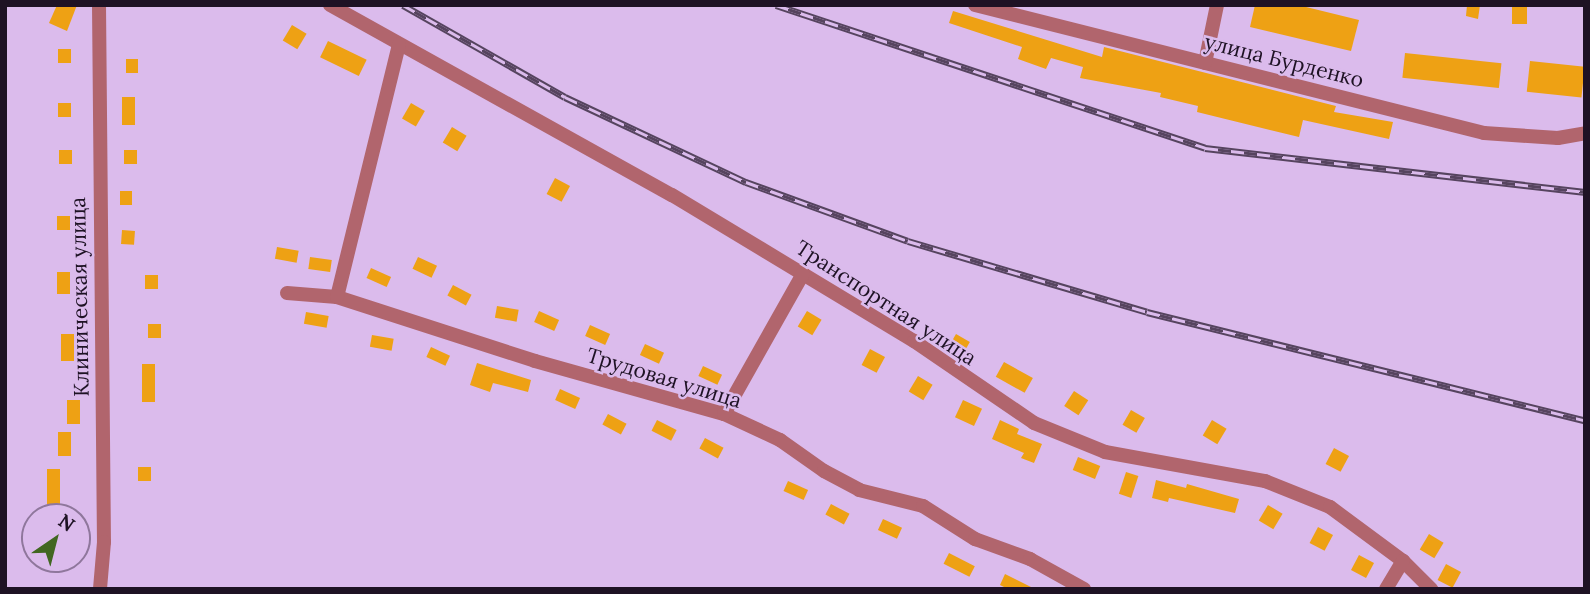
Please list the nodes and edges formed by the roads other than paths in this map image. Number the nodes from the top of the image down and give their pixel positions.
1 (99, 5) edge
2 (330, 5) edge
3 (975, 5) edge
4 (1217, 5) edge
5 (400, 44) junction
6 (1205, 63) junction
7 (1585, 133) edge
8 (803, 274) junction
9 (287, 293) dead end
10 (337, 297) junction
11 (724, 414) junction
12 (1403, 561) junction
13 (100, 589) edge
14 (1084, 589) edge
15 (1386, 589) edge
16 (1431, 589) edge

1 - 13 street, Клиническая улица
2 - 5 street, Транспортная улица
3 - 6 street, улица Бурденко
4 - 6 street
5 - 8 street, Транспортная улица
5 - 10 street
6 - 7 street, улица Бурденко
8 - 11 street
8 - 12 street, Транспортная улица
9 - 10 street, Трудовая улица
10 - 11 street, Трудовая улица
11 - 14 street, Трудовая улица
12 - 15 street
12 - 16 street, Транспортная улица

